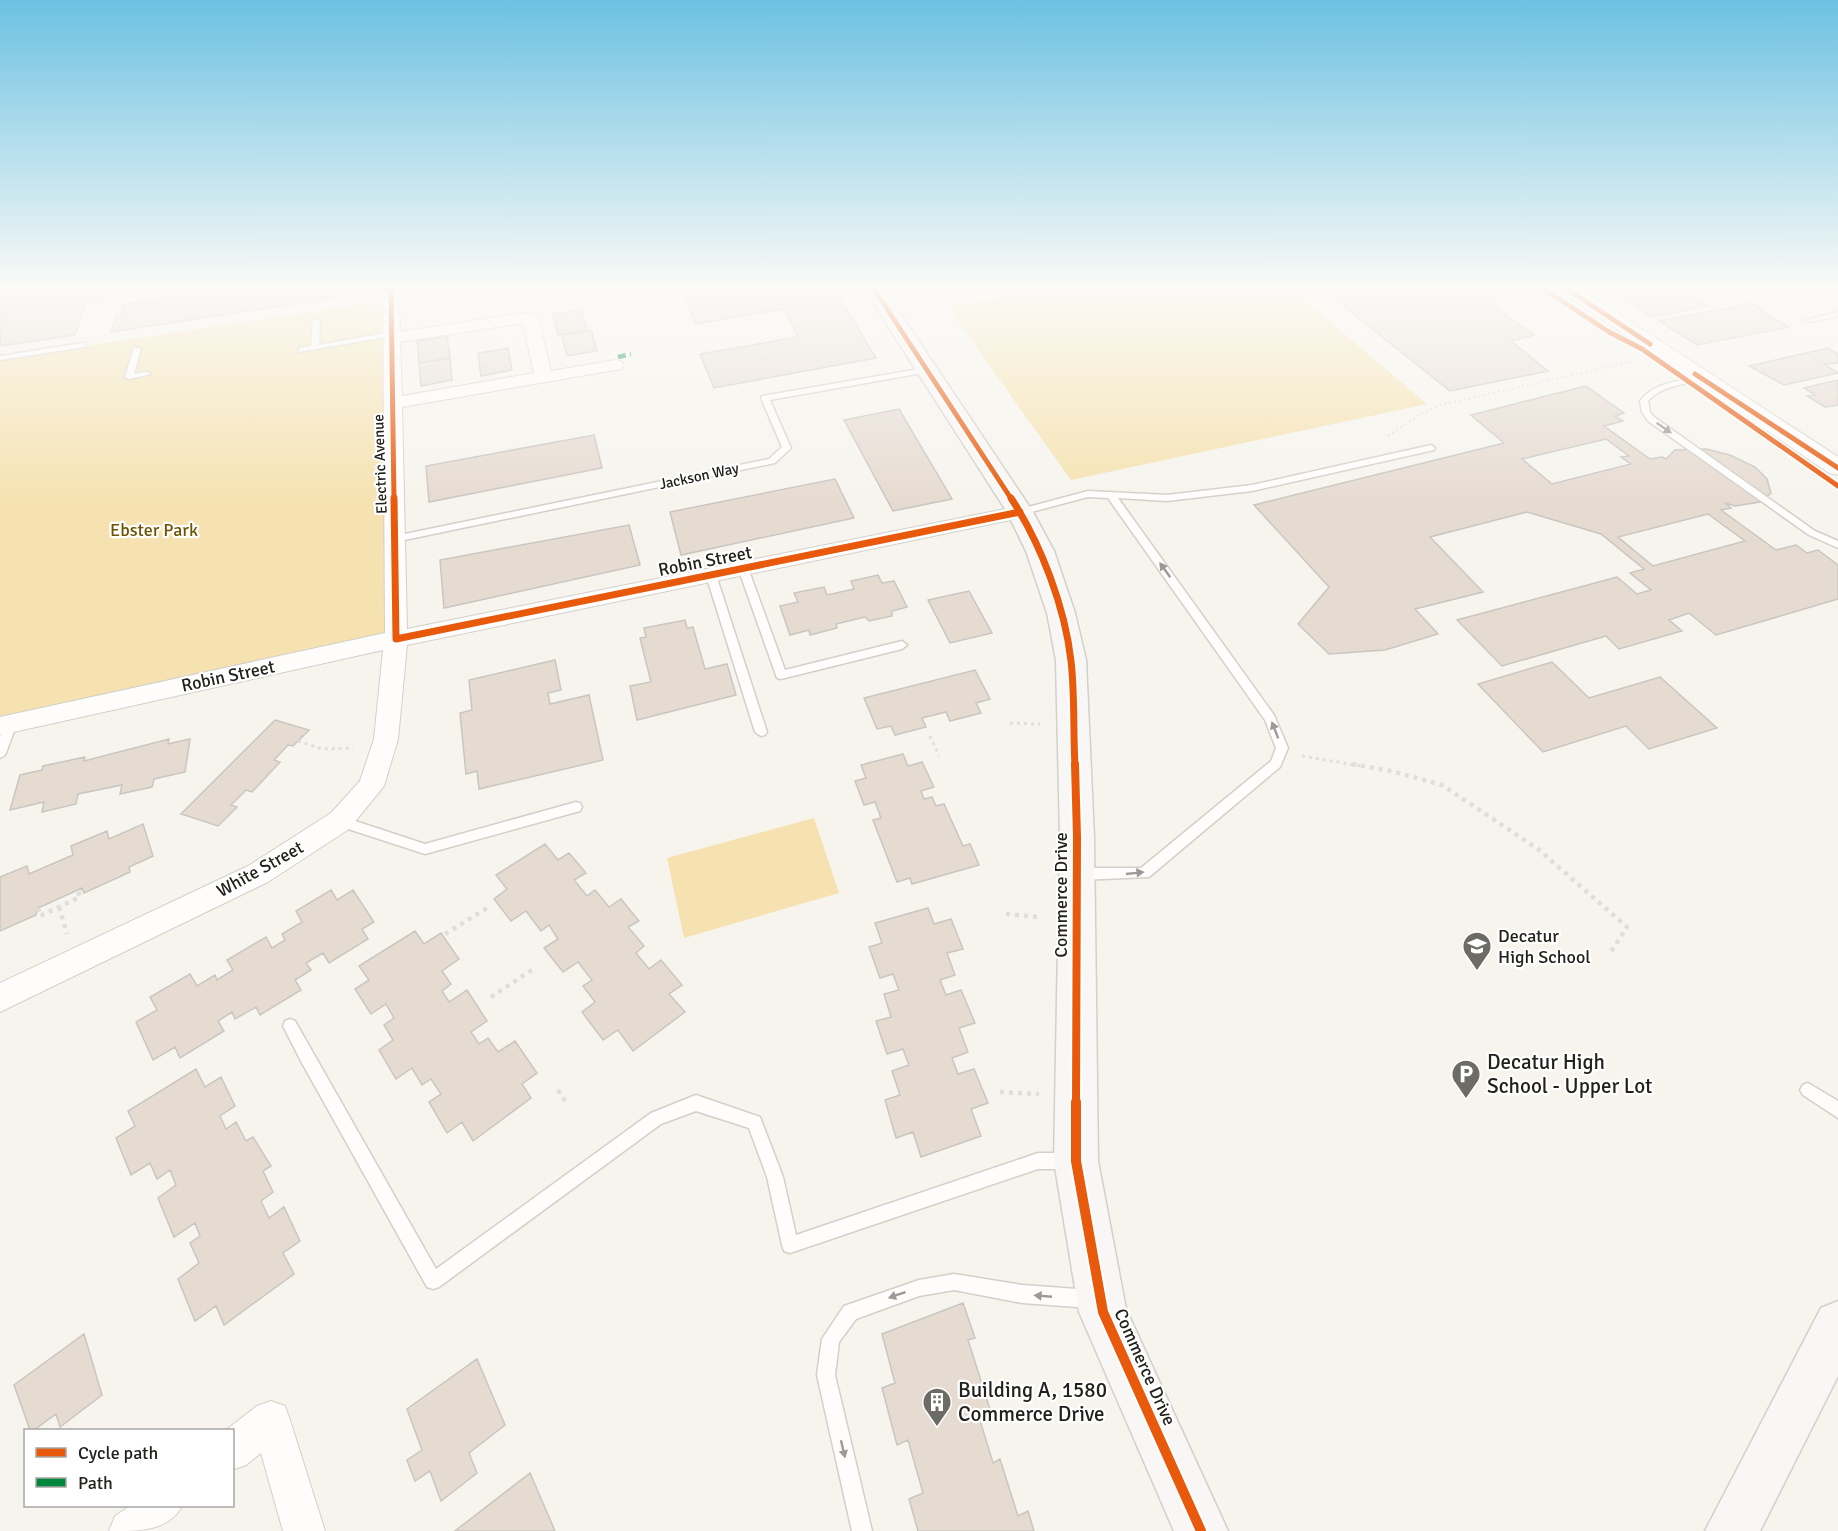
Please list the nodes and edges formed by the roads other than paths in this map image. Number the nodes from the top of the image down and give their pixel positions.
1 (134, 360) edge
2 (391, 360) edge
3 (540, 360) edge
4 (919, 360) edge
5 (1675, 360) edge
6 (615, 365) dead end
7 (925, 370) junction
8 (147, 374) dead end
9 (544, 378) junction
10 (1702, 378) junction
11 (392, 403) junction
12 (1431, 448) dead end
13 (1838, 468) edge
14 (1112, 497) junction
15 (1020, 512) junction
16 (395, 539) junction
17 (1838, 545) edge
18 (743, 568) junction
19 (711, 575) junction
20 (396, 639) junction
21 (902, 645) dead end
22 (6, 724) edge
23 (760, 732) dead end
24 (0, 753) edge
25 (576, 807) dead end
26 (340, 821) junction
27 (1077, 874) junction
28 (0, 998) edge
29 (290, 1026) dead end
30 (1808, 1090) dead end
31 (1838, 1110) edge
32 (1076, 1161) junction
33 (1101, 1300) junction
34 (1838, 1324) edge
35 (234, 1449) edge
36 (161, 1507) edge
37 (130, 1531) edge
38 (304, 1531) edge
39 (862, 1531) edge
40 (1201, 1531) edge
41 (1732, 1531) edge

1 - 8 lane
2 - 11 street, Electric Avenue
3 - 9 street
4 - 7 main road, Commerce Drive
5 - 10 street
6 - 9 street
7 - 15 main road, Commerce Drive
7 - 16 lane, Jackson Way
9 - 11 street
10 - 13 street
10 -> 17 lane
11 - 16 street, Electric Avenue
12 - 14 lane
14 - 15 lane
27 -> 14 lane
15 - 18 street, Robin Street
15 - 27 main road, Commerce Drive
16 - 20 street, Electric Avenue
18 - 19 street, Robin Street
18 - 21 lane
19 - 20 street, Robin Street
19 - 23 lane
20 - 22 street, Robin Street
20 - 26 street, White Street
22 - 24 lane
25 - 26 lane
26 - 28 street, White Street
27 - 32 main road, Commerce Drive
29 - 32 lane
30 - 31 lane
32 - 33 main road, Commerce Drive
33 -> 39 lane
33 - 40 main road, Commerce Drive
34 - 41 main road
35 - 38 street
36 - 37 street

